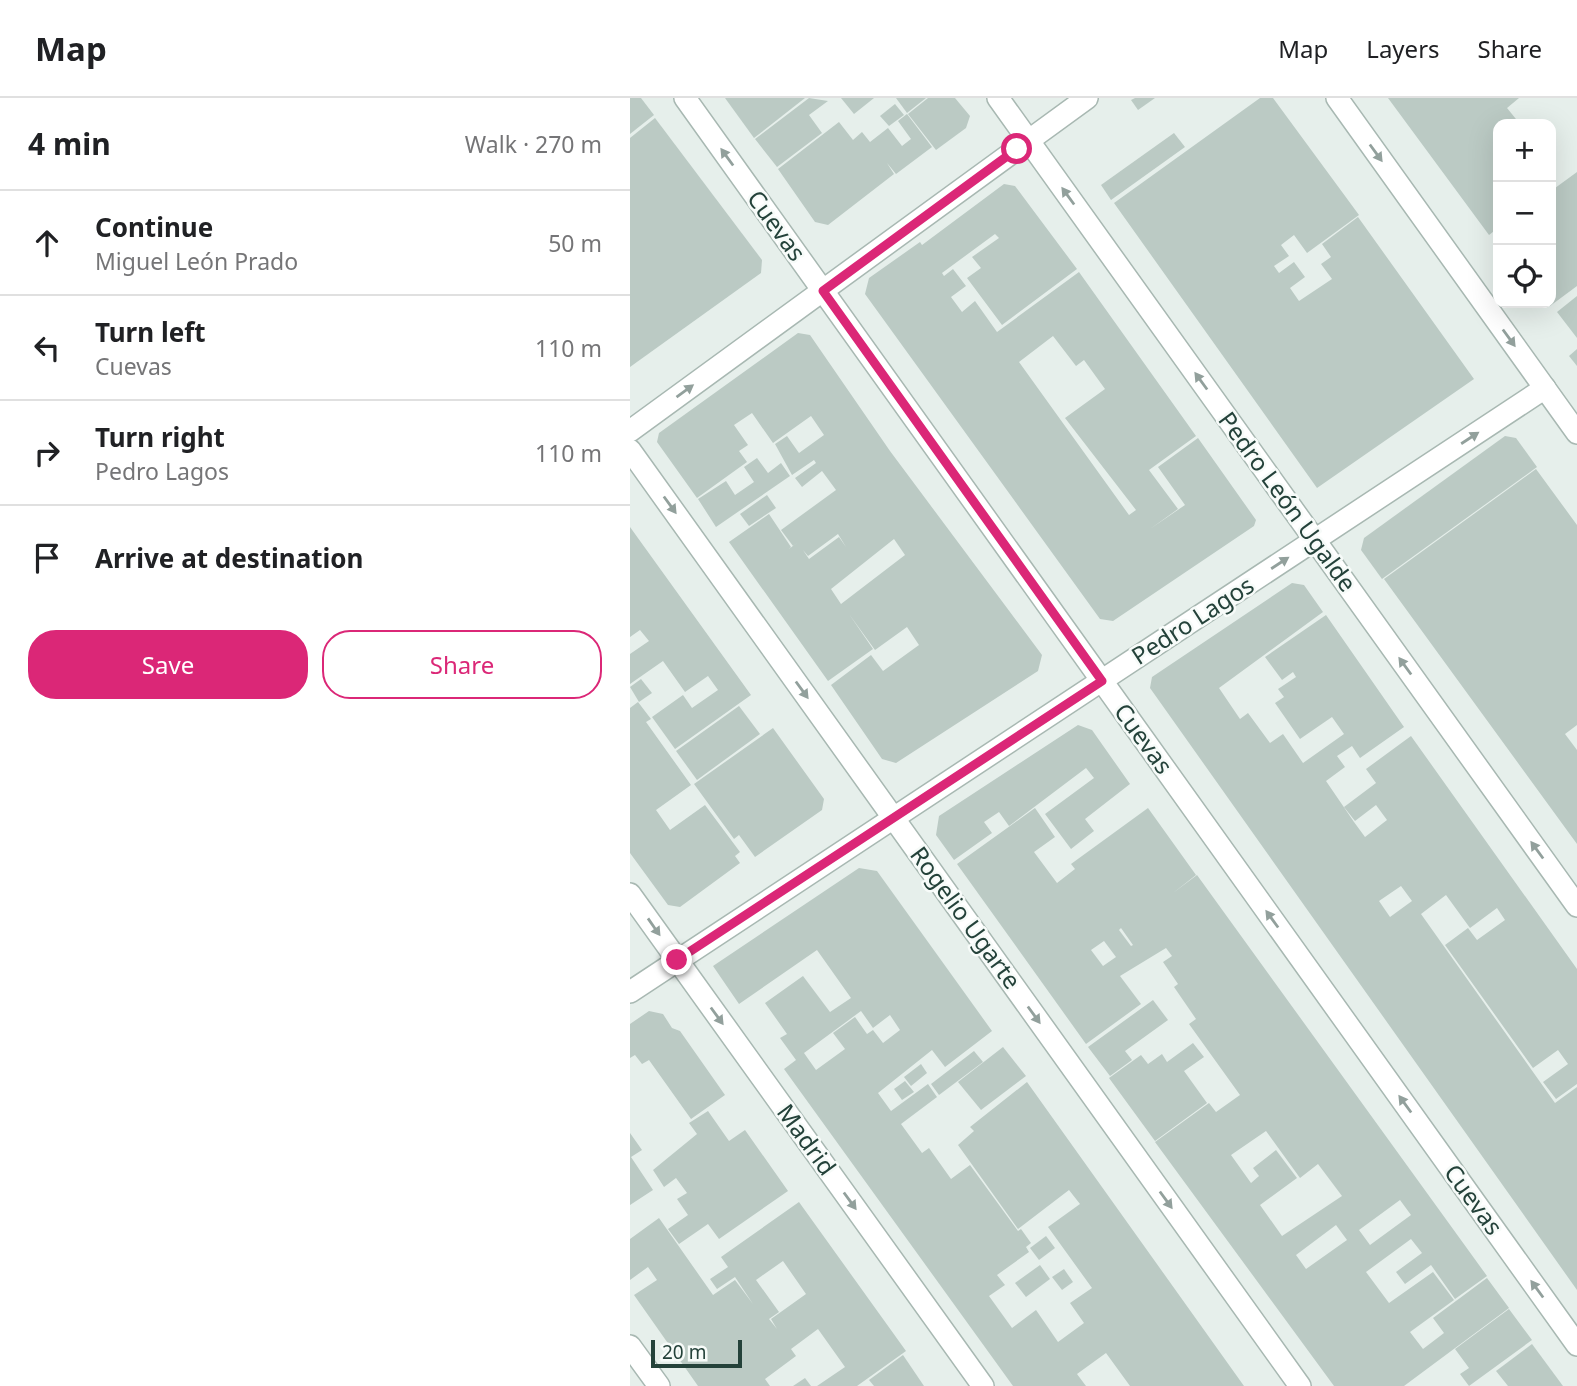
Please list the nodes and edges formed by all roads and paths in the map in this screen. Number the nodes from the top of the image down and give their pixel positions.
1 (685, 98) edge
2 (998, 98) edge
3 (1087, 98) edge
4 (1337, 98) edge
5 (1029, 141) junction
6 (823, 291) junction
7 (1545, 388) junction
8 (630, 431) edge
9 (1577, 433) edge
10 (630, 450) edge
11 (1315, 540) junction
12 (1102, 681) junction
13 (894, 818) junction
14 (630, 894) edge
15 (1577, 906) edge
16 (677, 960) junction
17 (630, 992) edge
18 (1577, 1345) edge
19 (630, 1346) edge
20 (659, 1386) edge
21 (983, 1386) edge
22 (1300, 1386) edge

6 -> 1 street, Cuevas
2 - 5 street, Pedro León Ugalde
3 - 5 street
4 -> 7 street
5 - 6 street
11 -> 5 street, Pedro León Ugalde
8 -> 6 street
6 - 12 street, Cuevas
7 - 9 street
11 -> 7 street, Pedro Lagos
10 -> 13 street, Rogelio Ugarte
12 -> 11 street, Pedro Lagos
15 -> 11 street, Pedro León Ugalde
12 - 13 street, Pedro Lagos
18 -> 12 street, Cuevas
13 - 16 street, Pedro Lagos
13 -> 22 street, Rogelio Ugarte
14 -> 16 street, Madrid
16 - 17 street, Pedro Lagos
16 -> 21 street, Madrid
19 - 20 street

